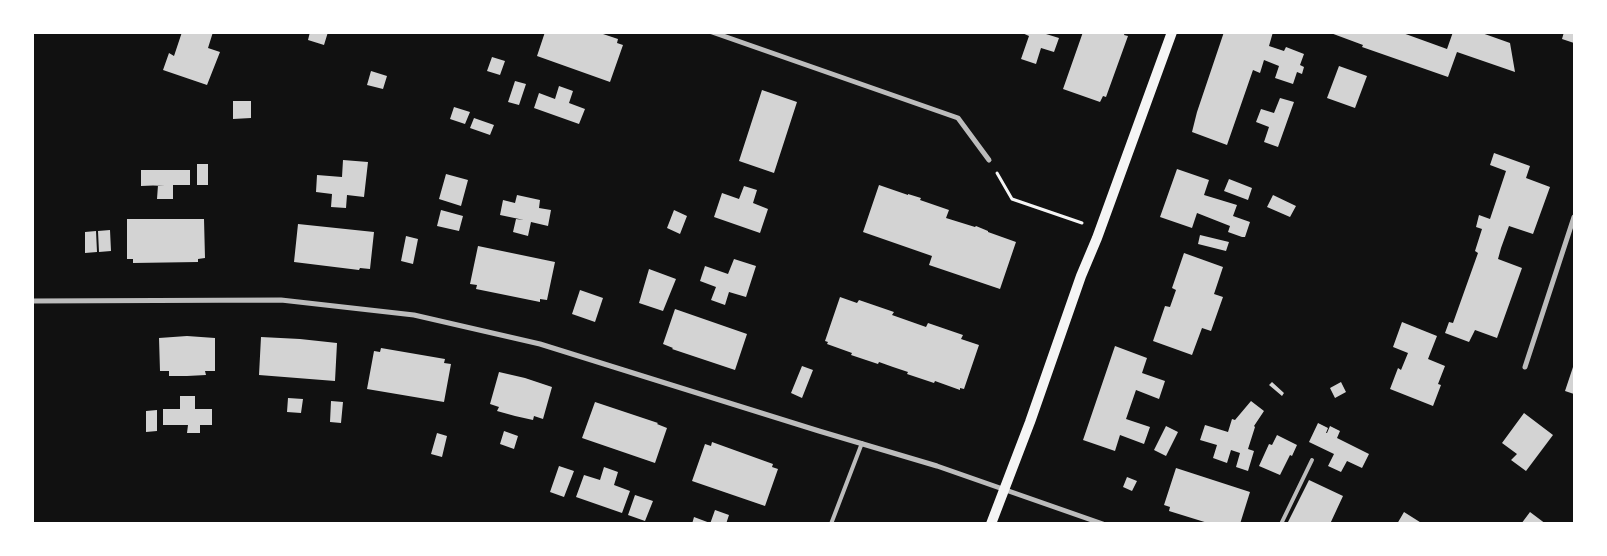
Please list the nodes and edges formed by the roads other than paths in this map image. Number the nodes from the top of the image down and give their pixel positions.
1 (712, 32) edge
2 (1172, 32) edge
3 (989, 160) road end
4 (1574, 217) edge
5 (32, 301) edge
6 (1525, 367) dead end
7 (862, 443) junction
8 (1312, 460) dead end
9 (1004, 488) junction
10 (833, 523) edge
11 (991, 524) edge
12 (1103, 524) edge
13 (1281, 524) edge

1 - 3 street
2 - 9 main road
4 - 6 street
5 - 7 street
7 - 9 street
7 - 10 lane
8 - 13 lane
9 - 11 main road
9 - 12 street

